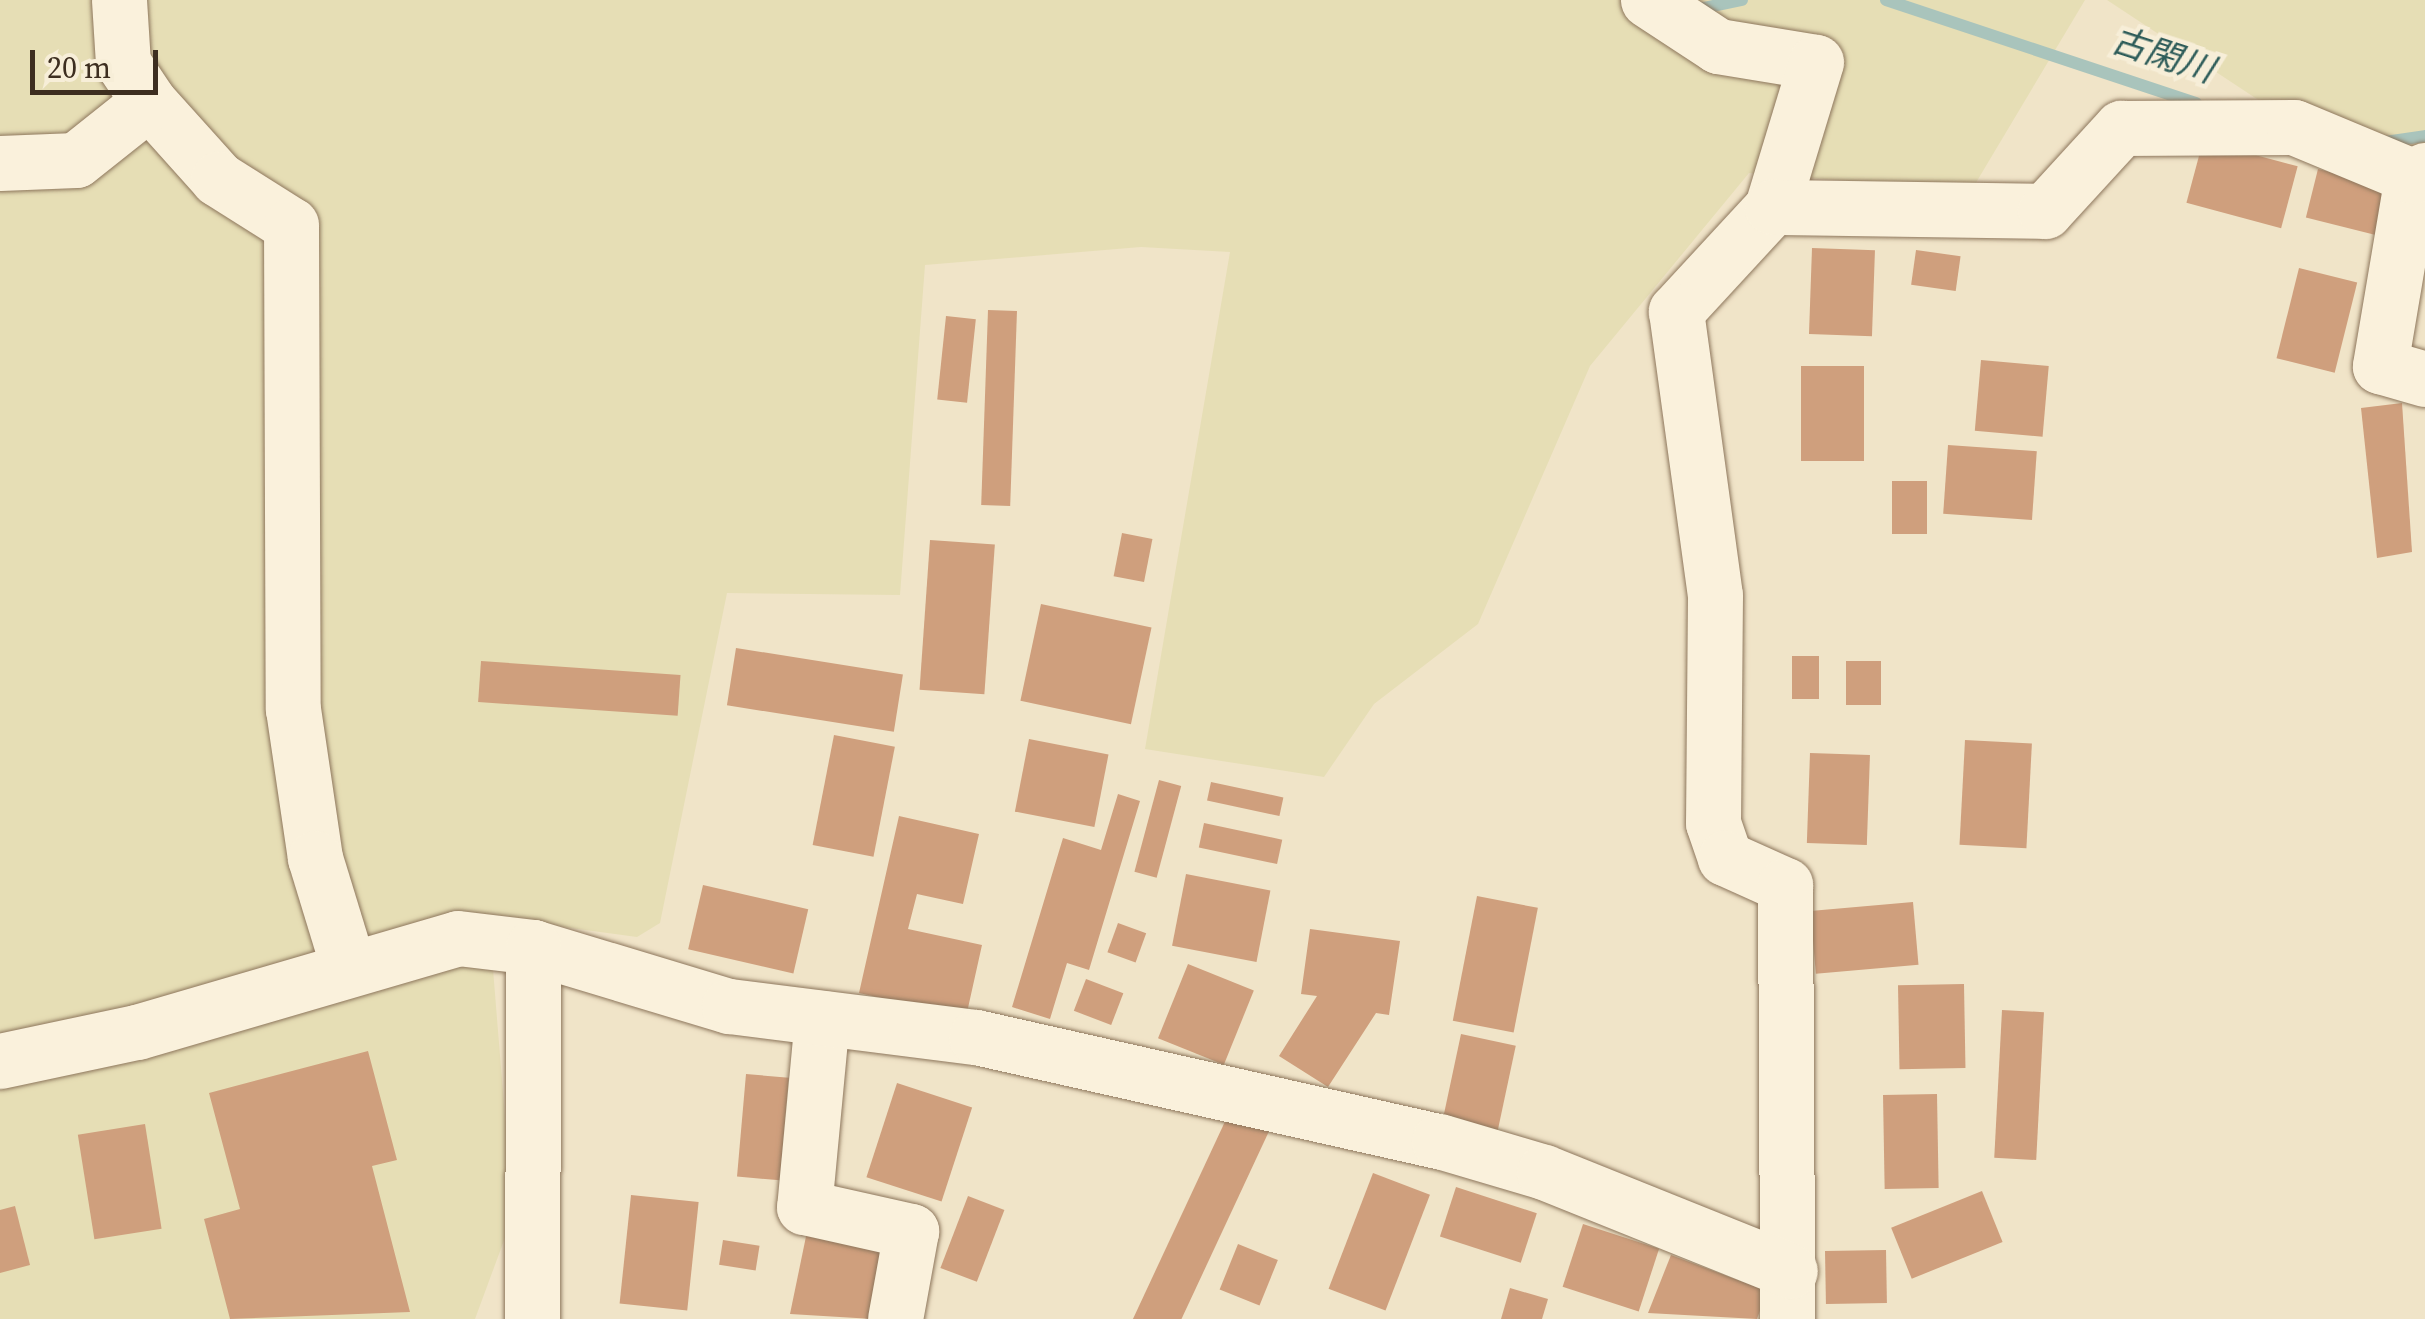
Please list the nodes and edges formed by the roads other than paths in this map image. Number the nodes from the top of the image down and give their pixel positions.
1 (120, 0) edge
2 (1648, 0) edge
3 (149, 102) junction
4 (0, 163) edge
5 (2419, 173) edge
6 (1772, 207) junction
7 (2425, 378) edge
8 (533, 947) junction
9 (348, 966) junction
10 (822, 1018) junction
11 (0, 1061) edge
12 (1789, 1295) edge
13 (532, 1319) edge
14 (894, 1319) edge

1 - 3 street
2 - 6 street
3 - 4 street
3 - 9 street
5 - 6 street
5 - 7 street
6 - 12 street
8 - 9 street
8 - 10 street
8 - 13 street
9 - 11 street
10 - 12 street
10 - 14 street

